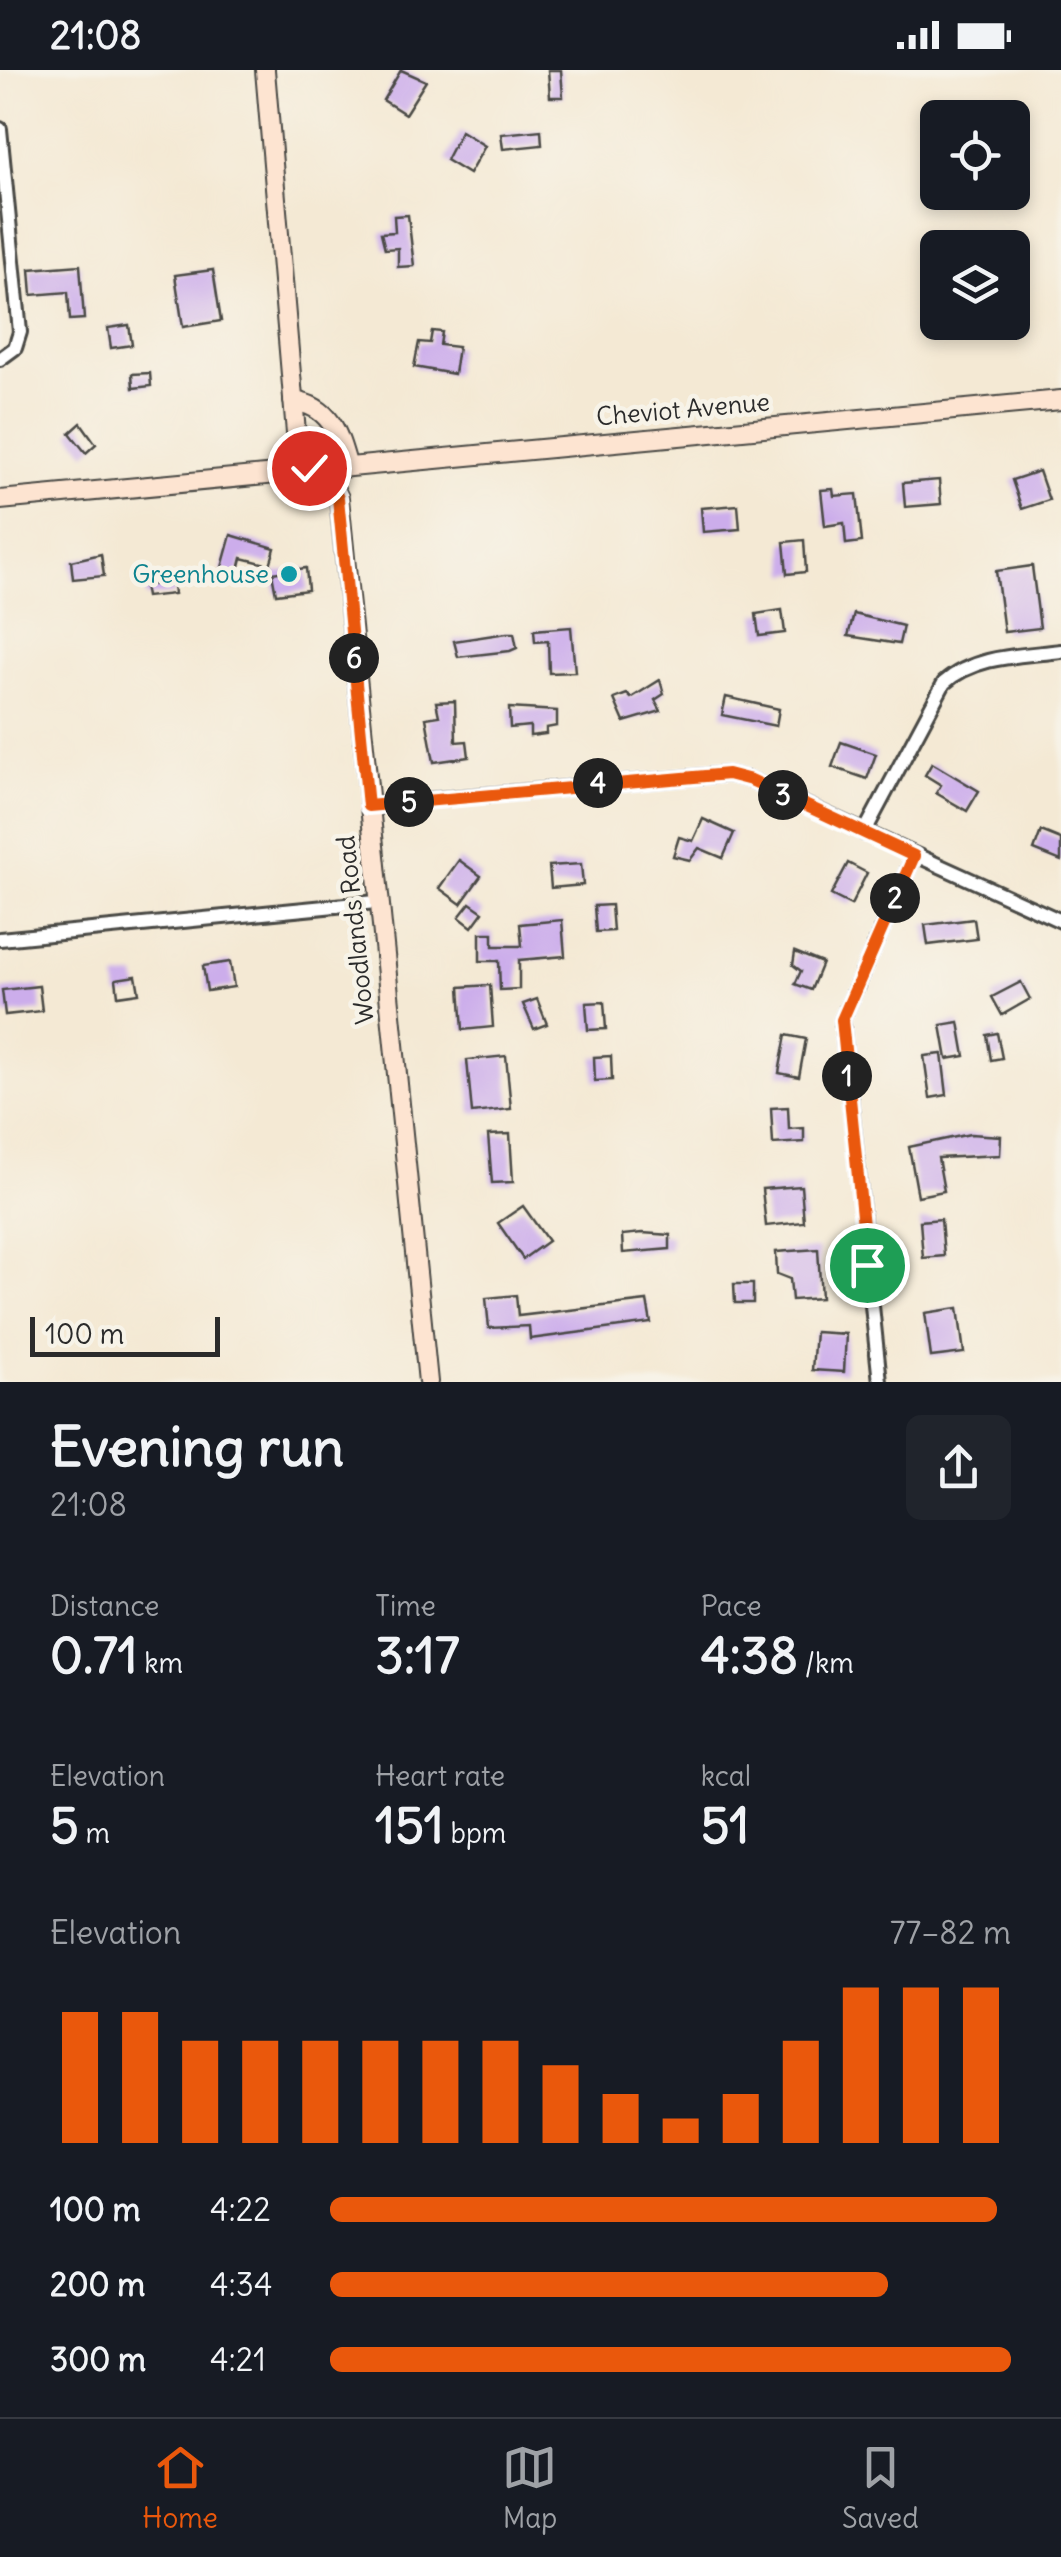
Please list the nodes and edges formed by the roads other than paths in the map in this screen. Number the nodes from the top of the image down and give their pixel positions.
1 (265, 70) edge
2 (0, 129) edge
3 (0, 359) edge
4 (293, 400) junction
5 (1061, 400) edge
6 (347, 464) junction
7 (309, 468) junction
8 (0, 500) edge
9 (1061, 651) edge
10 (368, 806) junction
11 (864, 832) junction
12 (914, 856) junction
13 (376, 902) junction
14 (1061, 921) edge
15 (0, 938) edge
16 (428, 1382) edge
17 (880, 1382) edge

1 - 4 street, Woodlands Road
2 - 3 street
4 - 6 street
4 - 7 street, Woodlands Road
5 - 6 street, Cheviot Avenue
6 - 7 street, Cheviot Avenue
7 - 8 street, Cheviot Avenue
7 - 10 street, Woodlands Road
9 - 11 street
10 - 11 street
10 - 13 street, Woodlands Road
11 - 12 street
12 - 14 street
12 - 17 street
13 - 15 street
13 - 16 street, Woodlands Road

